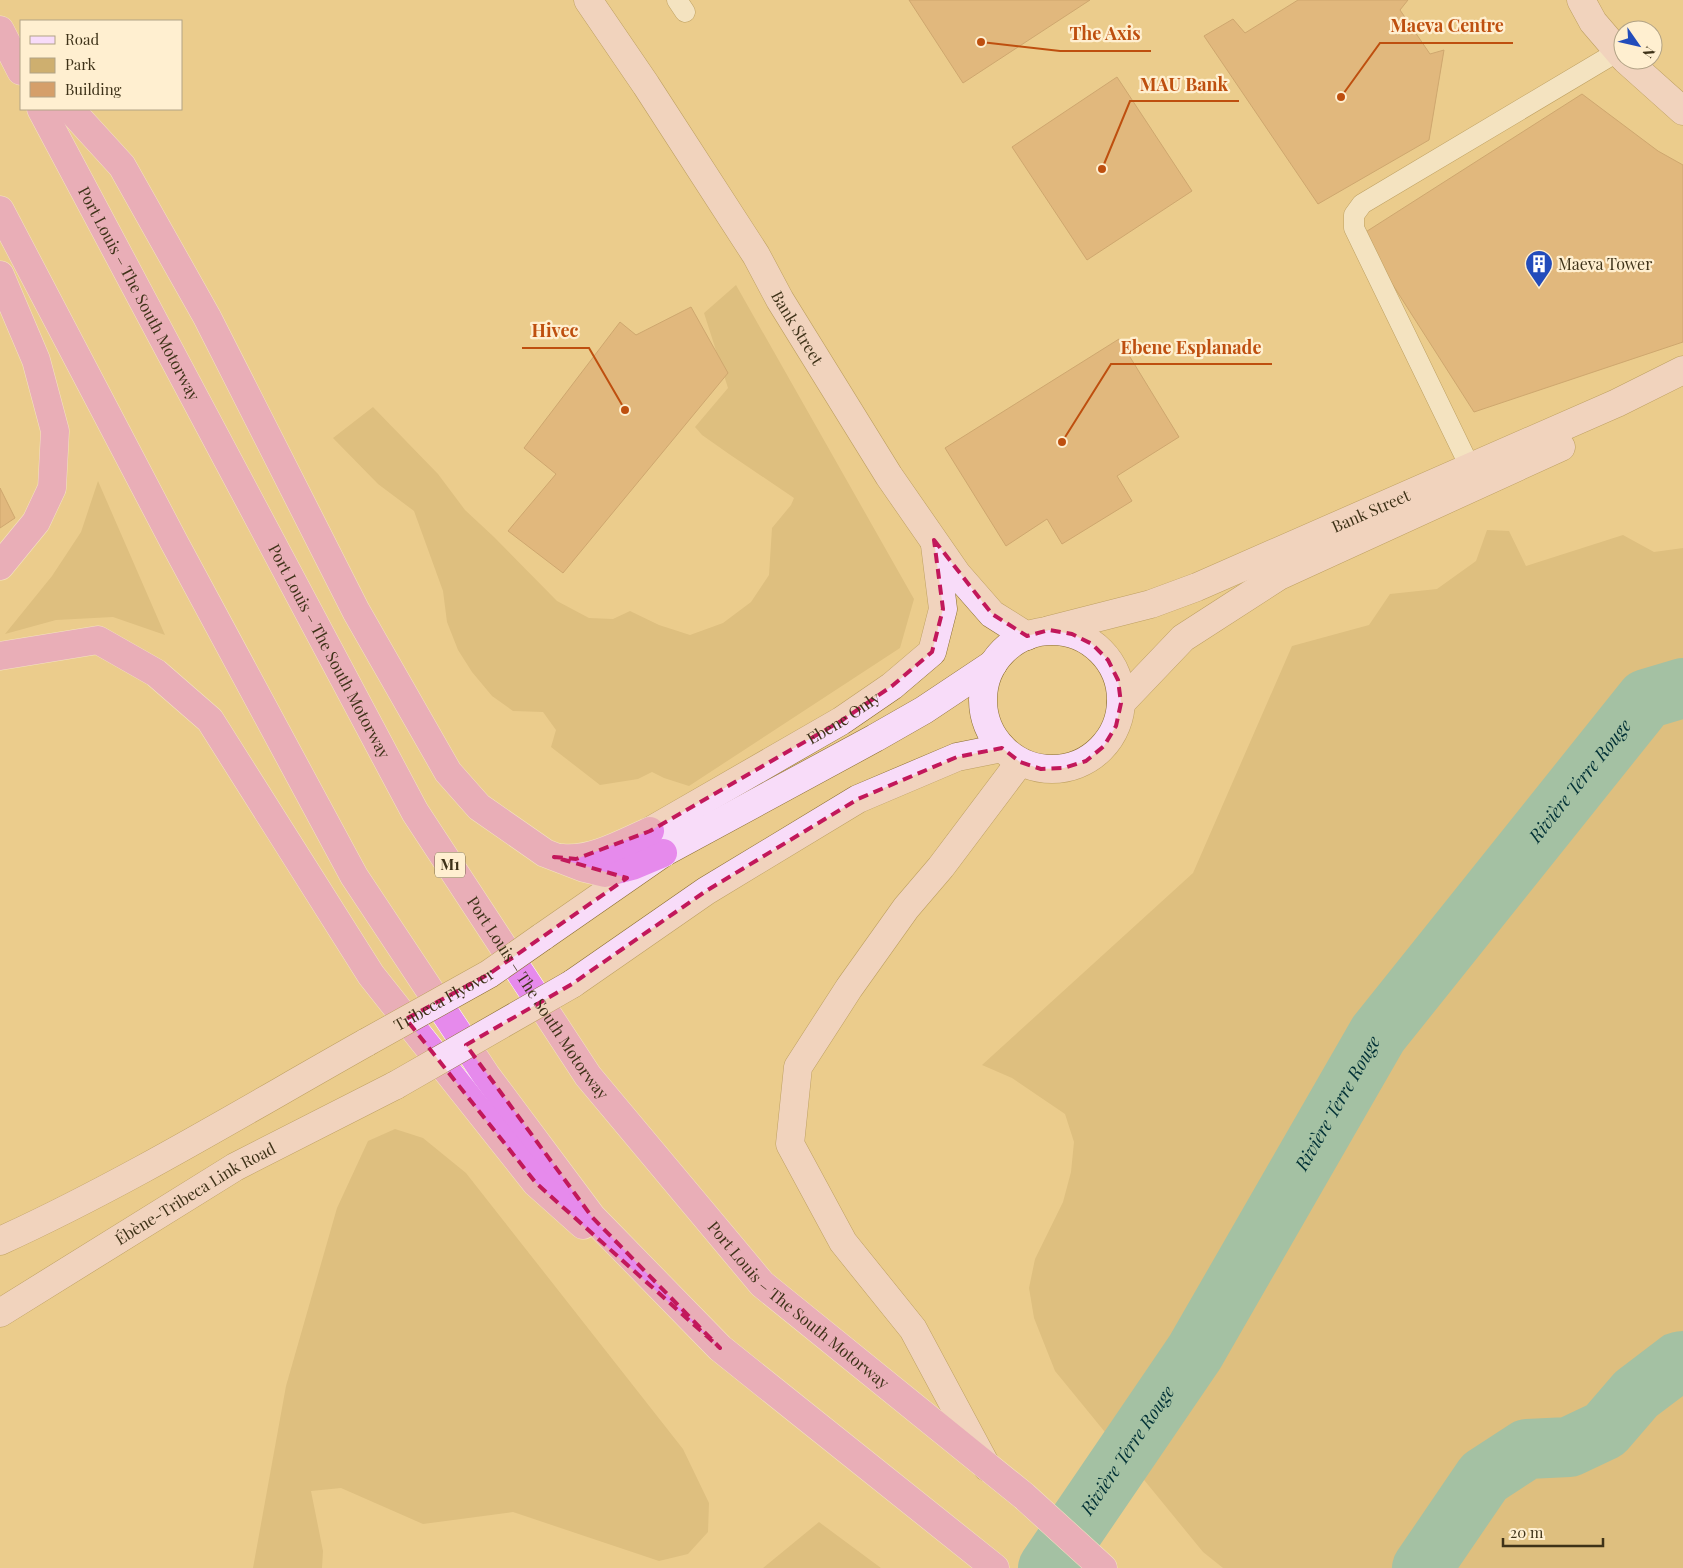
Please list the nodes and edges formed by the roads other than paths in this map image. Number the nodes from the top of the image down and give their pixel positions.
1 (588, 0) edge
2 (1581, 0) edge
3 (1, 32) edge
4 (1613, 45) edge
5 (20, 54) edge
6 (1613, 61) edge
7 (20, 68) edge
8 (1638, 70) edge
9 (43, 110) edge
10 (71, 110) edge
11 (1683, 111) edge
12 (0, 210) edge
13 (0, 275) edge
14 (1683, 370) edge
15 (1683, 391) edge
16 (1470, 467) junction
17 (934, 540) junction
18 (0, 566) edge
19 (1038, 633) junction
20 (0, 656) edge
21 (995, 661) junction
22 (1121, 704) junction
23 (1011, 755) junction
24 (657, 842) junction
25 (0, 1241) edge
26 (0, 1313) edge
27 (720, 1348) junction
28 (987, 1467) junction
29 (988, 1563) edge
30 (1103, 1568) edge

1 - 17 street, Bank Street
2 - 4 street
3 - 5 highway
3 - 7 highway
6 - 16 lane
8 - 11 street
9 - 28 highway, Port Louis – The South Motorway / M1
10 - 24 highway
12 - 27 highway
13 - 18 highway
14 - 16 street, Bank Street
15 - 22 street
16 - 19 street, Bank Street
17 - 19 street, Bank Street
17 - 21 street
17 - 24 street, Ebene Only
19 - 21 street
19 - 22 street
20 - 27 highway
21 - 23 street
21 - 24 street
22 - 23 street
23 - 26 street, Ébène-Tribeca Link Road, bridge
23 - 28 street
24 - 25 street, Tribeca Flyover, bridge
27 - 29 highway
28 - 30 highway, Port Louis – The South Motorway / M1

